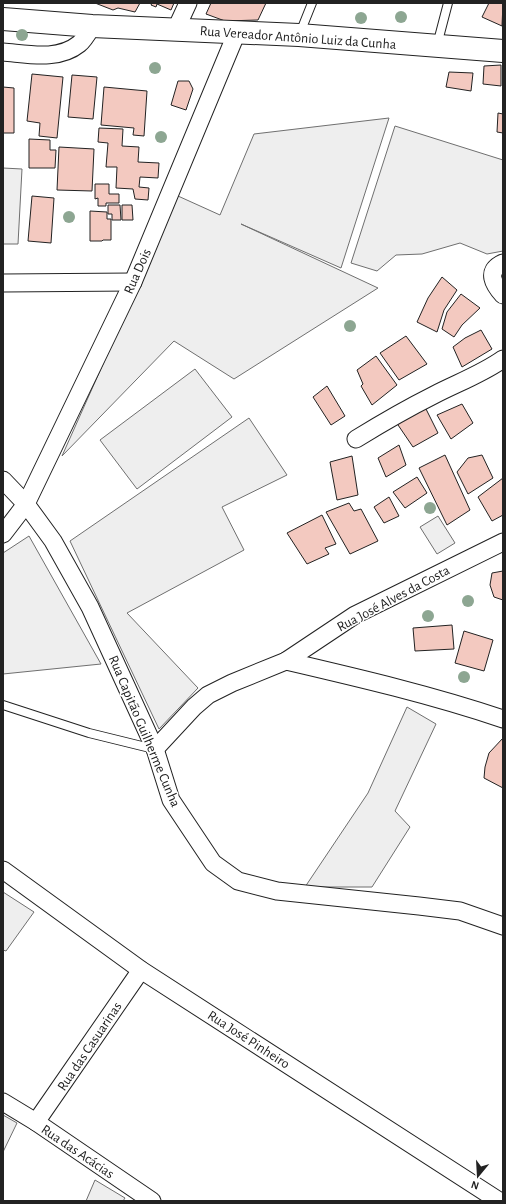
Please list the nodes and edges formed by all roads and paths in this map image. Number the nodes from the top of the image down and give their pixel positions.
1 (188, 3) edge
2 (312, 3) edge
3 (448, 3) edge
4 (3, 19) edge
5 (92, 26) junction
6 (176, 29) junction
7 (237, 32) junction
8 (299, 35) junction
9 (437, 46) junction
10 (503, 51) edge
11 (3, 52) edge
12 (503, 263) edge
13 (133, 282) junction
14 (3, 283) edge
15 (503, 295) edge
16 (503, 359) edge
17 (356, 439) dead end
18 (3, 480) edge
19 (26, 504) junction
20 (3, 534) edge
21 (503, 542) edge
22 (286, 661) junction
23 (3, 705) edge
24 (503, 719) edge
25 (155, 749) junction
26 (3, 870) edge
27 (503, 926) edge
28 (141, 970) junction
29 (3, 1102) edge
30 (36, 1122) junction
31 (152, 1201) edge
32 (499, 1201) edge

1 - 6 street
2 - 8 lane
3 - 9 lane
4 - 5 main road, Rua Vereador Antônio Luiz da Cunha
5 - 6 main road, Rua Vereador Antônio Luiz da Cunha
5 - 11 street
6 - 7 main road, Rua Vereador Antônio Luiz da Cunha
7 - 8 main road, Rua Vereador Antônio Luiz da Cunha
7 - 13 street, Rua Dois
8 - 9 main road, Rua Vereador Antônio Luiz da Cunha
9 - 10 main road, Rua Vereador Antônio Luiz da Cunha
12 - 15 street
13 - 14 street
13 - 19 street, Rua Dois
16 - 17 street
18 - 19 street, Rua Capitão Guilherme Cunha
19 - 20 street, Rua Dois
19 - 25 street, Rua Capitão Guilherme Cunha
21 - 22 street, Rua José Alves da Costa
22 - 24 street
22 - 25 street, Rua José Alves da Costa
23 - 25 lane
25 - 27 street, Rua Capitão Guilherme Cunha
26 - 28 street, Rua José Pinheiro
28 - 30 street, Rua das Casuarinas
28 - 32 street, Rua José Pinheiro
29 - 30 street, Rua das Acácias
30 - 31 street, Rua das Acácias

